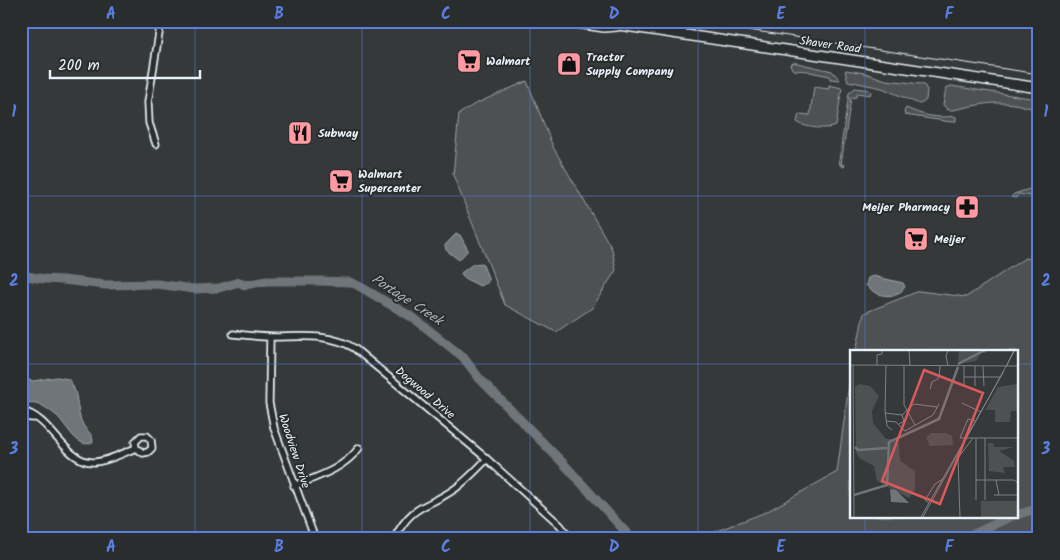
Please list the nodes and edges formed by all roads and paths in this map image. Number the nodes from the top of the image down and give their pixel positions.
1 (161, 21) edge
2 (563, 21) edge
3 (610, 21) edge
4 (619, 25) junction
5 (1039, 88) edge
6 (156, 144) dead end
7 (233, 334) dead end
8 (270, 337) junction
9 (21, 411) edge
10 (21, 417) edge
11 (36, 418) junction
12 (136, 448) dead end
13 (360, 448) dead end
14 (487, 459) junction
15 (294, 486) junction
16 (312, 538) edge
17 (394, 539) edge
18 (571, 539) edge

1 - 6 street
2 - 4 main road, Shaver Road
3 - 4 main road, Shaver Road
4 - 5 main road, Shaver Road
7 - 8 street, Dogwood Drive
8 - 14 street, Dogwood Drive
8 - 15 street, Woodview Drive
9 - 11 street
10 - 11 street
11 - 12 street
13 - 15 street
14 - 17 street
14 - 18 street, Dogwood Drive
15 - 16 street, Woodview Drive

